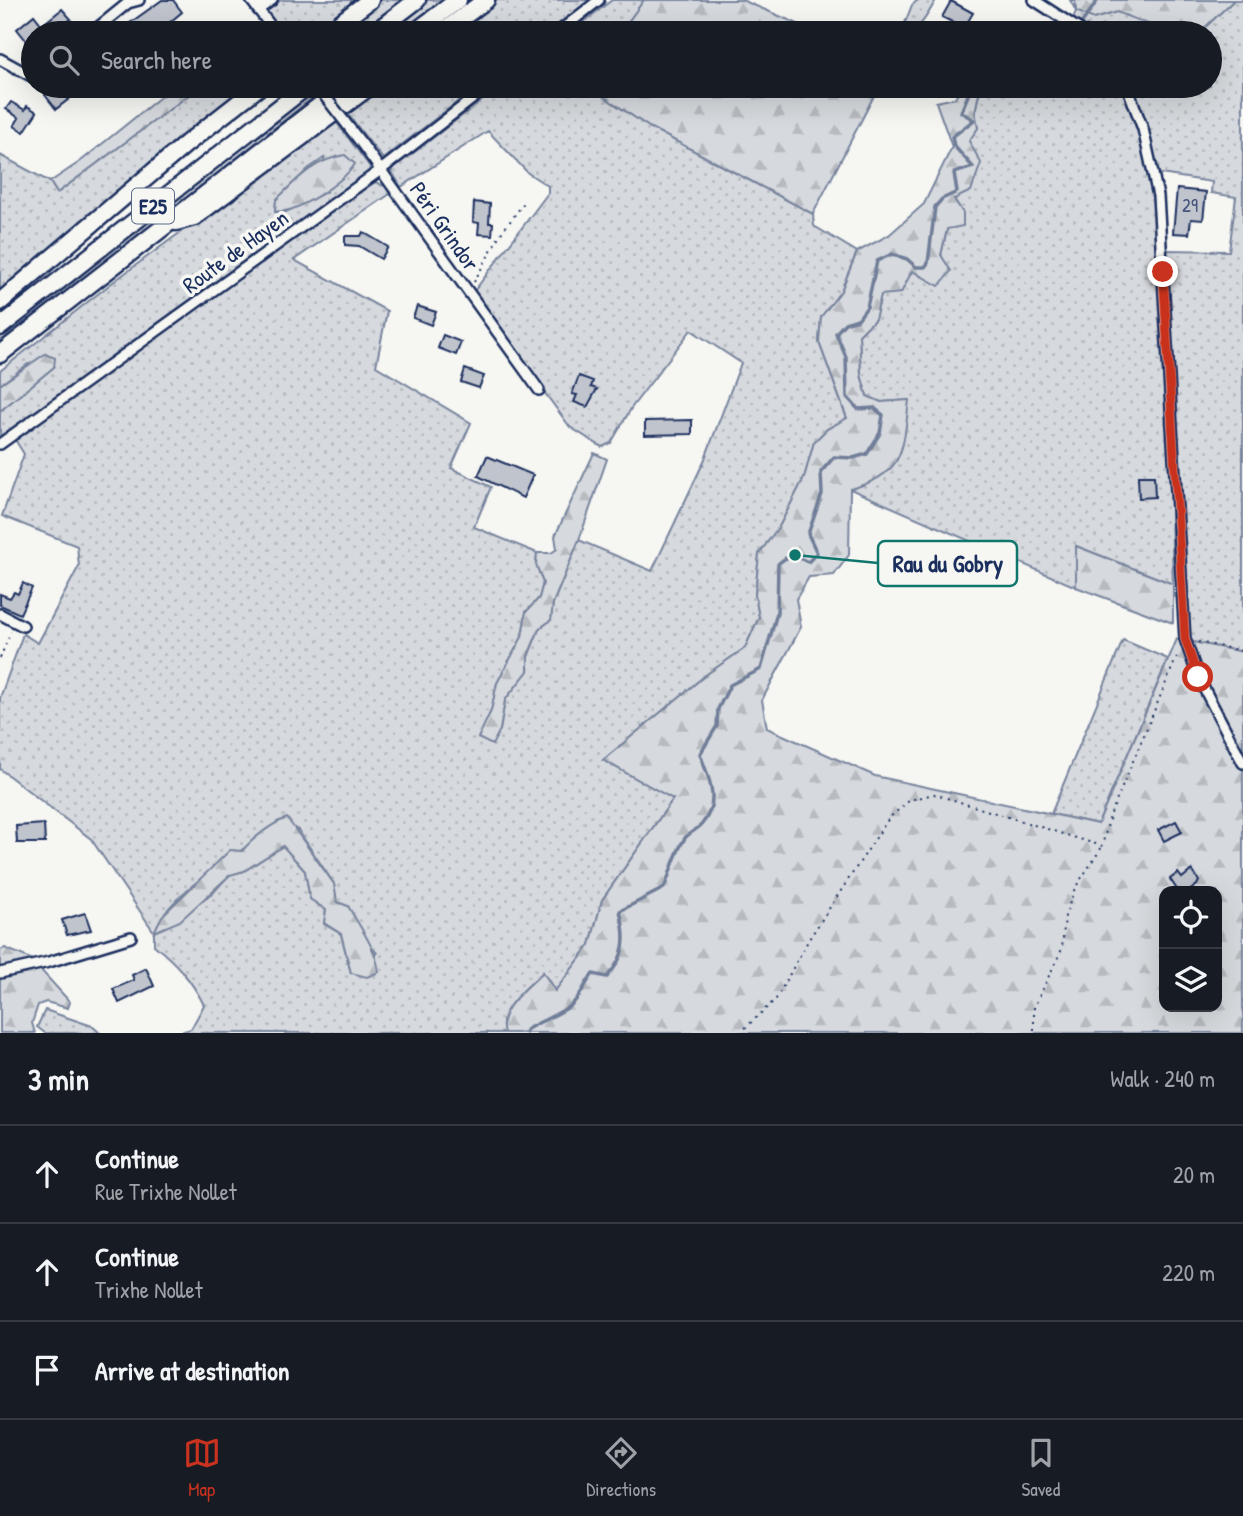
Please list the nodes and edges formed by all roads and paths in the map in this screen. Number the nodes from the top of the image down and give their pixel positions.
1 (139, 0) edge
2 (251, 0) edge
3 (272, 0) edge
4 (370, 0) edge
5 (417, 0) edge
6 (458, 0) edge
7 (486, 0) edge
8 (599, 0) edge
9 (1034, 0) edge
10 (1050, 0) edge
11 (258, 10) junction
12 (1055, 12) junction
13 (106, 21) edge
14 (266, 21) edge
15 (343, 21) edge
16 (390, 21) edge
17 (430, 21) edge
18 (457, 21) edge
19 (572, 21) edge
20 (1068, 21) edge
21 (0, 59) edge
22 (21, 70) edge
23 (245, 98) edge
24 (292, 98) edge
25 (326, 98) edge
26 (330, 98) edge
27 (354, 98) edge
28 (474, 98) edge
29 (1131, 98) edge
30 (382, 169) junction
31 (526, 200) dead end
32 (167, 224) junction
33 (466, 291) junction
34 (0, 302) edge
35 (0, 327) edge
36 (0, 354) edge
37 (539, 390) dead end
38 (0, 444) edge
39 (0, 614) edge
40 (20, 624) joint
41 (1185, 639) junction
42 (1243, 651) edge
43 (0, 658) edge
44 (1243, 763) edge
45 (1102, 846) junction
46 (131, 937) dead end
47 (0, 973) edge
48 (1034, 1030) dead end
49 (740, 1033) edge

1 - 13 street
2 - 11 street
3 - 11 street
4 - 15 highway
5 - 16 highway
6 - 17 highway
7 - 18 highway
8 - 19 street
9 - 12 street
10 - 12 street
11 - 14 street
12 - 20 street
21 - 22 street
23 - 34 highway
24 - 35 highway, E25
25 - 30 street, Péri Grindor, bridge
26 - 32 highway, E25
27 - 32 highway
28 - 30 street, Route de Hayen
29 - 41 street
30 - 33 street, Péri Grindor
30 - 38 street, Route de Hayen
31 - 33 path
32 - 36 highway, E25
33 - 37 street, Péri Grindor
39 - 40 street
40 - 43 path
41 - 42 path
41 - 44 street
41 - 45 path
45 - 48 path
45 - 49 path
46 - 47 street

